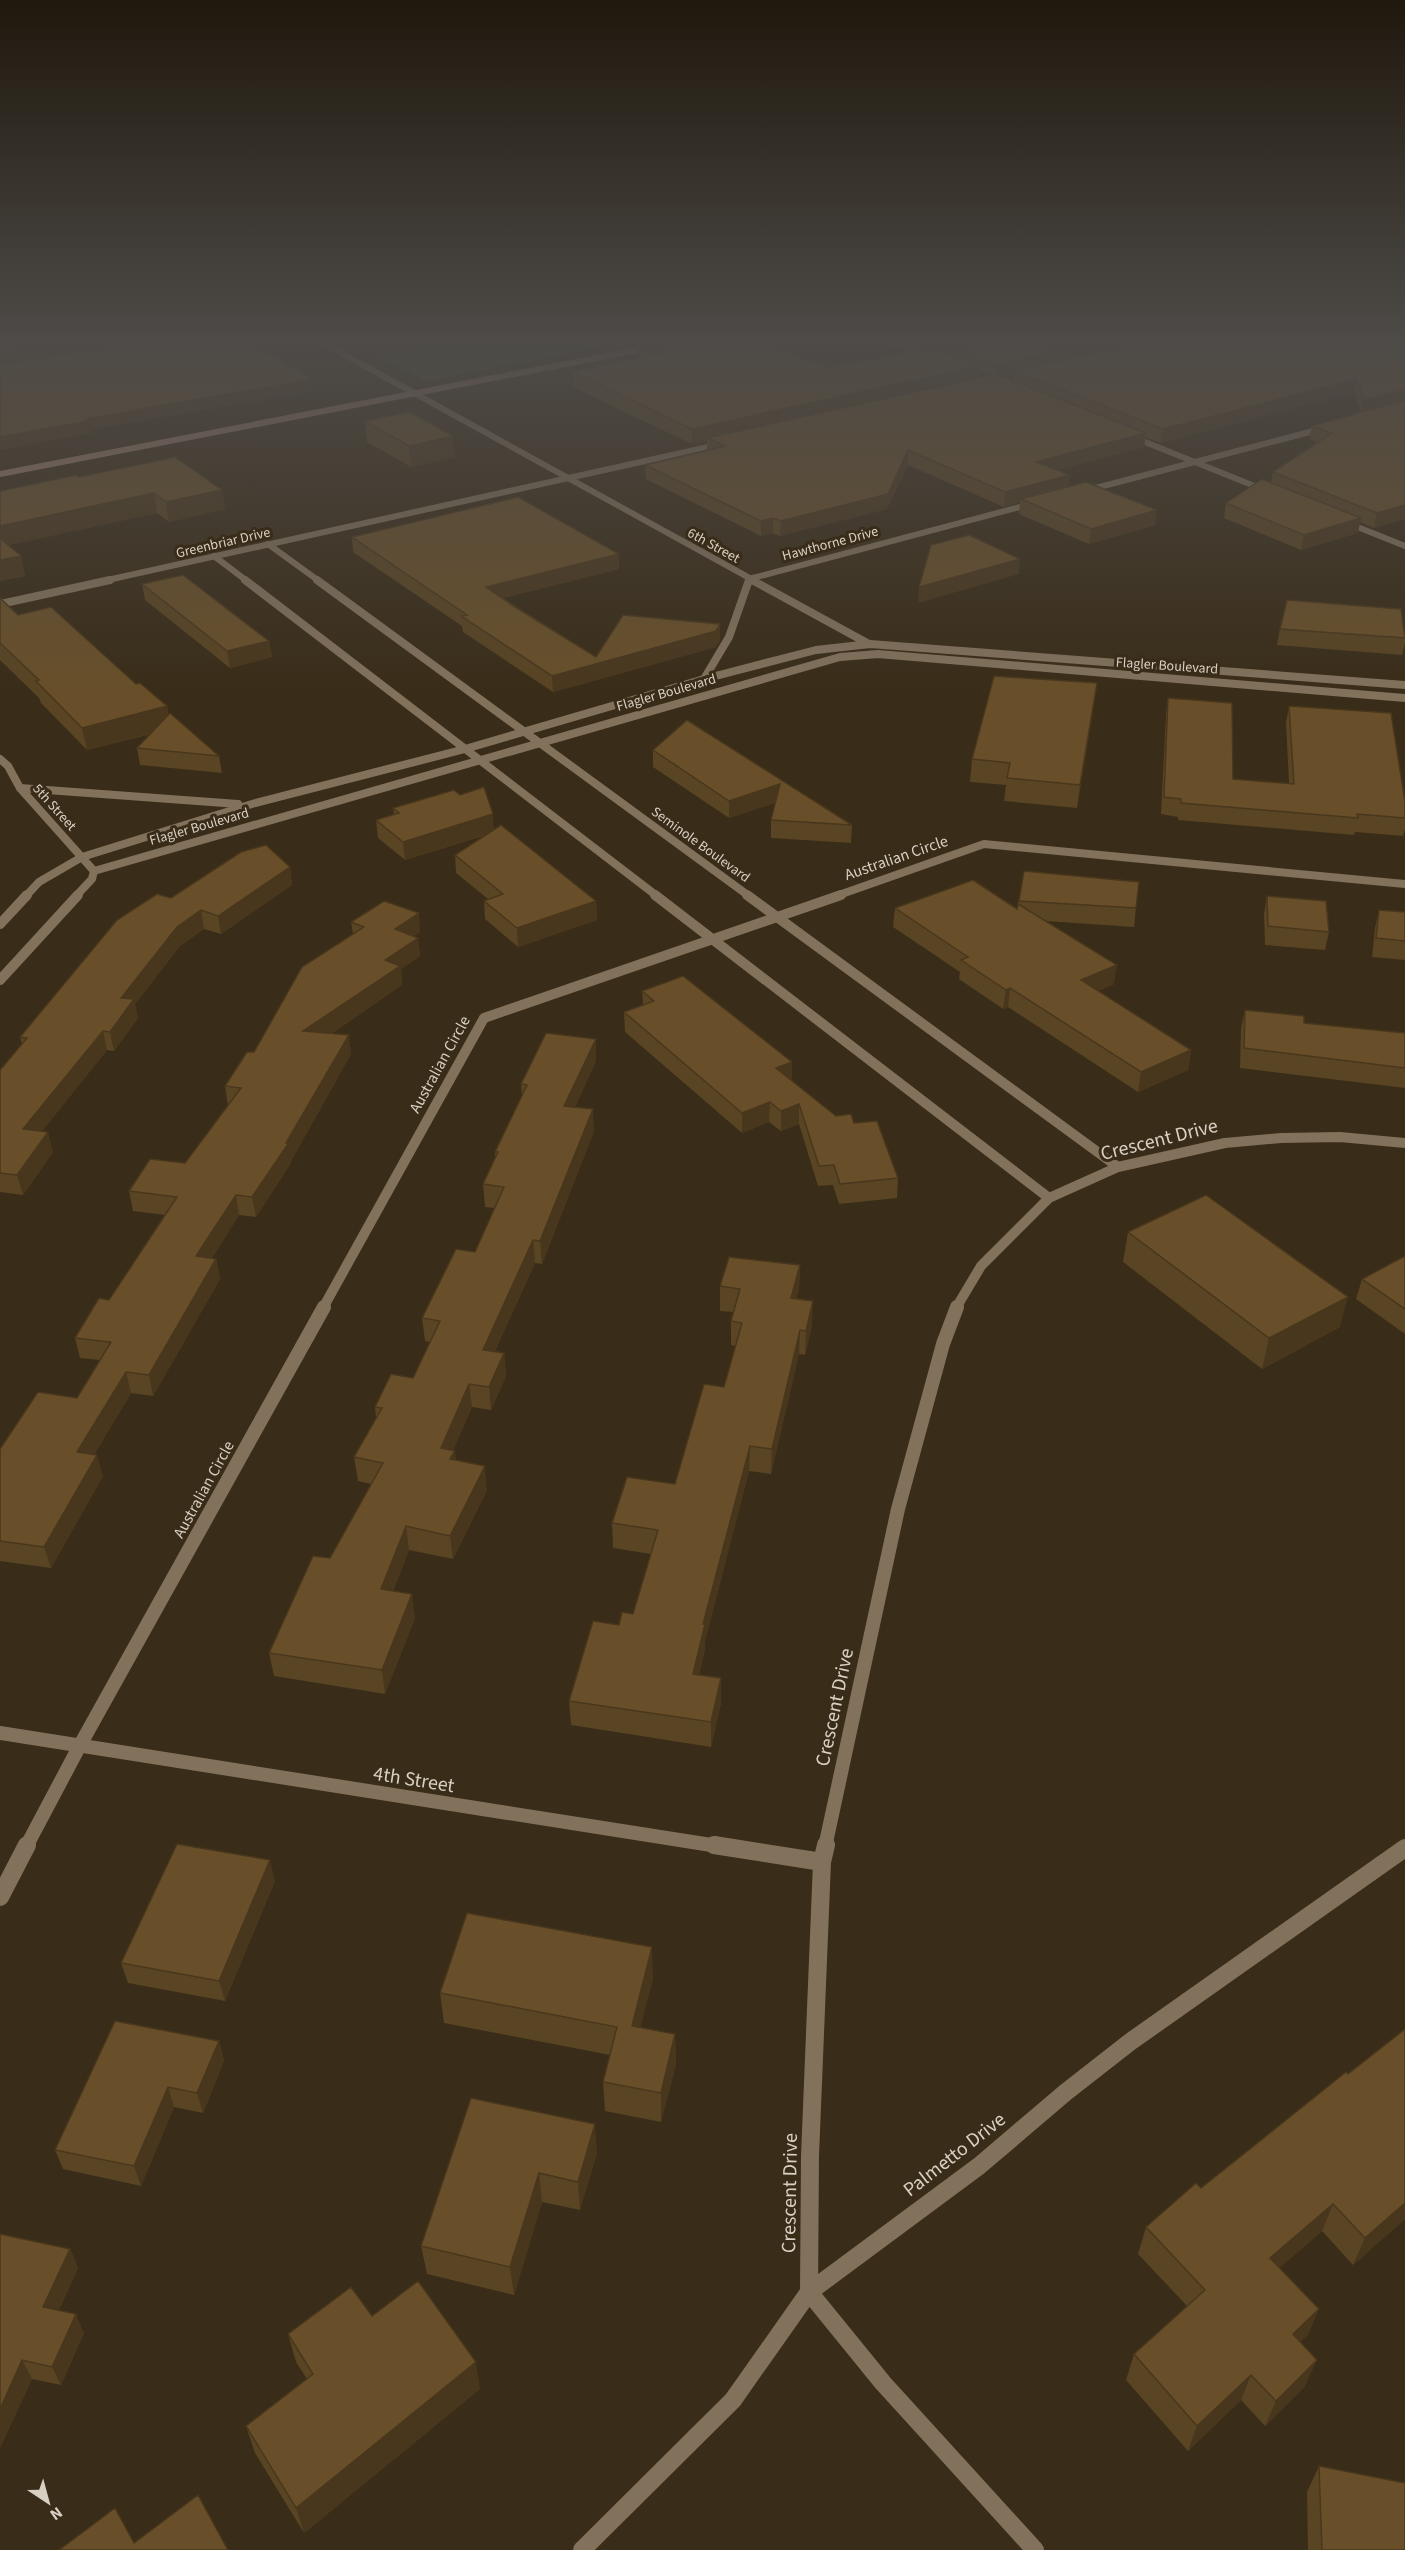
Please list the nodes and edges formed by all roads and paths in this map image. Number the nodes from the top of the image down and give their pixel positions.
1 (82, 458) edge
2 (532, 458) edge
3 (662, 458) edge
4 (1184, 458) edge
5 (1209, 458) edge
6 (1194, 462) junction
7 (0, 474) edge
8 (570, 479) junction
9 (1071, 494) edge
10 (1275, 494) edge
11 (1048, 500) edge
12 (1340, 520) edge
13 (267, 544) junction
14 (1405, 546) edge
15 (214, 556) junction
16 (749, 579) junction
17 (0, 604) edge
18 (870, 644) junction
19 (878, 654) junction
20 (704, 679) junction
21 (1405, 685) edge
22 (1405, 698) edge
23 (525, 732) junction
24 (540, 742) junction
25 (465, 749) junction
26 (0, 759) edge
27 (478, 760) junction
28 (4, 767) edge
29 (20, 788) junction
30 (252, 804) junction
31 (82, 857) junction
32 (94, 871) junction
33 (1405, 884) edge
34 (777, 916) junction
35 (0, 924) edge
36 (713, 940) junction
37 (0, 980) edge
38 (1405, 1143) edge
39 (1118, 1167) junction
40 (1049, 1198) junction
41 (0, 1733) edge
42 (79, 1747) junction
43 (1405, 1848) edge
44 (822, 1862) junction
45 (0, 1897) edge
46 (809, 2292) junction
47 (582, 2550) edge
48 (1035, 2550) edge

1 - 7 street
2 - 8 street, 6th Street
3 - 8 street, Greenbriar Drive
4 - 6 street
5 - 6 street
6 - 9 street
6 - 10 street
8 - 13 street, Greenbriar Drive
8 - 16 street, 6th Street
11 - 16 street, Hawthorne Drive
12 - 14 street
13 - 15 street, Greenbriar Drive
13 - 23 street, Seminole Boulevard
15 - 17 street, Greenbriar Drive
15 - 25 street
16 - 18 street, 6th Street
16 - 20 street
18 - 19 street, 6th Street
18 - 20 street, Flagler Boulevard
18 - 21 street, Flagler Boulevard
19 - 22 street, Flagler Boulevard
19 - 24 street, Flagler Boulevard
20 - 23 street, Flagler Boulevard
23 - 24 street, Seminole Boulevard
23 - 25 street, Flagler Boulevard
24 - 27 street, Flagler Boulevard
24 - 34 street, Seminole Boulevard
25 - 27 street
25 - 30 street, Flagler Boulevard
26 - 28 street, 5th Street
27 - 32 street, Flagler Boulevard
27 - 36 street
28 - 29 street, 5th Street
29 - 30 street
29 - 31 street, 5th Street
30 - 31 street, Flagler Boulevard
31 - 32 street, 5th Street
31 - 35 street, Flagler Boulevard
32 - 37 street
33 - 34 street, Australian Circle
34 - 36 street, Australian Circle
34 - 39 street, Seminole Boulevard
36 - 40 street
36 - 42 street, Australian Circle
38 - 39 street, Crescent Drive
39 - 40 street, Crescent Drive
40 - 44 street, Crescent Drive
41 - 42 street, 4th Street
42 - 44 street, 4th Street
42 - 45 street, Australian Circle
43 - 46 street, Palmetto Drive
44 - 46 street, Crescent Drive
46 - 47 street, Palmetto Drive
46 - 48 street

